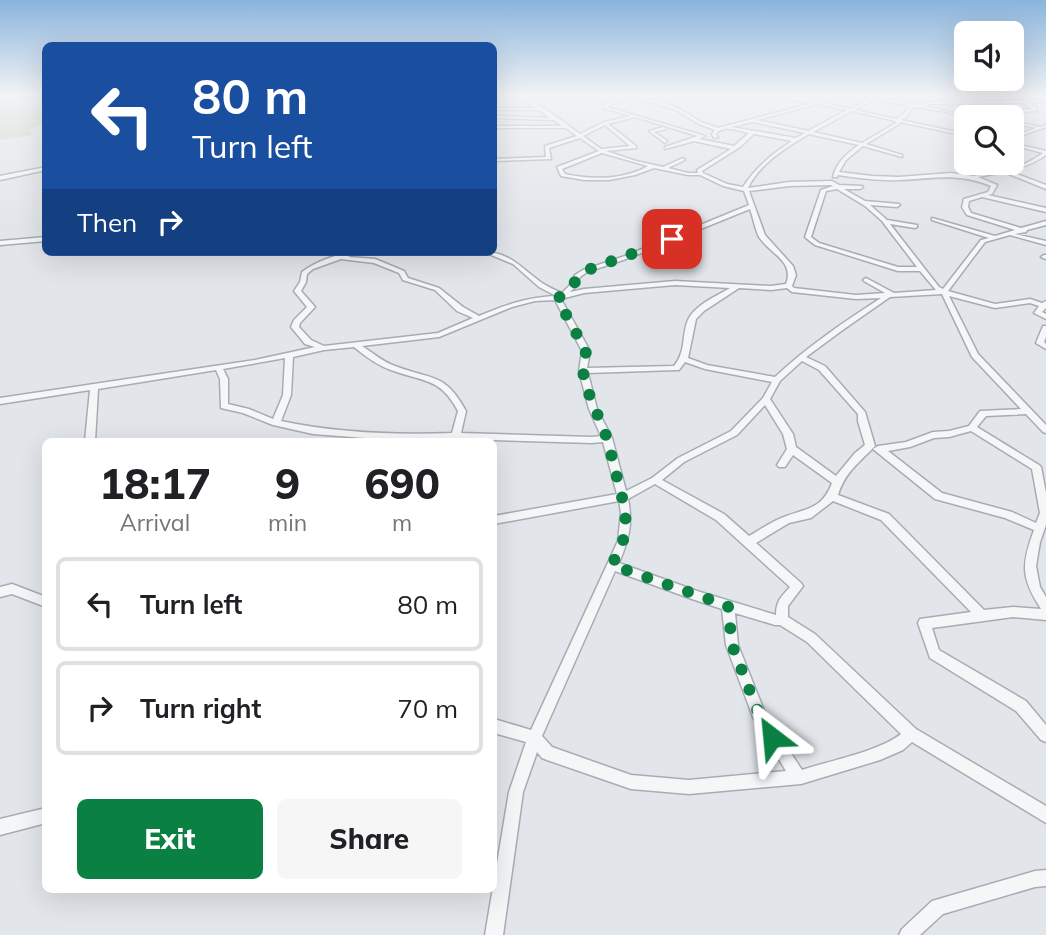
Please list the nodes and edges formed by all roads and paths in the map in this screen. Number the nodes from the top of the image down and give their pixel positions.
1 (572, 139) edge
2 (584, 139) edge
3 (624, 139) edge
4 (659, 139) edge
5 (692, 139) joint
6 (745, 139) edge
7 (789, 139) edge
8 (834, 139) edge
9 (874, 139) edge
10 (797, 140) joint
11 (864, 145) junction
12 (1024, 147) edge
13 (734, 148) junction
14 (601, 151) junction
15 (1046, 152) edge
16 (900, 156) dead end
17 (683, 159) dead end
18 (497, 160) edge
19 (572, 163) junction
20 (1024, 165) edge
21 (653, 166) junction
22 (582, 167) dead end
23 (42, 168) edge
24 (664, 169) junction
25 (836, 173) junction
26 (701, 174) junction
27 (982, 175) edge
28 (1019, 175) edge
29 (975, 176) junction
30 (1, 180) edge
31 (834, 185) junction
32 (860, 187) dead end
33 (1046, 187) edge
34 (747, 191) junction
35 (984, 196) junction
36 (864, 203) junction
37 (897, 205) dead end
38 (751, 206) junction
39 (1046, 210) edge
40 (934, 219) dead end
41 (886, 222) junction
42 (1046, 223) edge
43 (915, 226) dead end
44 (1024, 230) junction
45 (1012, 235) junction
46 (993, 237) junction
47 (42, 239) edge
48 (0, 243) edge
49 (1046, 243) edge
50 (346, 256) edge
51 (497, 256) edge
52 (342, 258) junction
53 (921, 269) junction
54 (866, 280) dead end
55 (739, 286) junction
56 (789, 286) junction
57 (944, 292) junction
58 (889, 295) junction
59 (560, 297) junction
60 (1044, 304) edge
61 (476, 317) junction
62 (1046, 317) edge
63 (1046, 328) edge
64 (356, 346) junction
65 (1046, 347) edge
66 (324, 348) junction
67 (289, 354) junction
68 (802, 357) junction
69 (684, 359) junction
70 (218, 368) junction
71 (583, 371) junction
72 (777, 380) junction
73 (94, 386) junction
74 (766, 399) junction
75 (0, 401) edge
76 (1028, 411) junction
77 (276, 423) junction
78 (1044, 425) edge
79 (972, 428) junction
80 (456, 436) junction
81 (90, 438) edge
82 (607, 438) junction
83 (875, 448) junction
84 (792, 449) junction
85 (782, 465) dead end
86 (654, 480) junction
87 (837, 482) junction
88 (623, 497) junction
89 (832, 497) junction
90 (1045, 513) edge
91 (497, 519) edge
92 (1039, 527) junction
93 (748, 542) junction
94 (612, 565) junction
95 (0, 592) edge
96 (42, 600) edge
97 (728, 606) junction
98 (1046, 607) edge
99 (982, 615) junction
100 (1046, 615) edge
101 (782, 620) junction
102 (497, 727) edge
103 (911, 734) junction
104 (1046, 735) edge
105 (534, 738) junction
106 (797, 777) junction
107 (1046, 815) edge
108 (42, 816) edge
109 (0, 827) edge
110 (1046, 878) edge
111 (494, 935) edge
112 (908, 935) edge

1 - 18 street
2 - 14 street
3 - 14 street
4 - 5 street
5 - 13 street
6 - 13 street
7 - 10 street
8 - 11 street
9 - 11 street
10 - 34 street
11 - 16 street
11 - 25 street
12 - 15 street
13 - 26 street
14 - 19 street
14 - 21 street
15 - 20 street
17 - 24 street
19 - 21 street
19 - 22 street
21 - 24 street
23 - 30 street
24 - 26 street
25 - 29 street
25 - 31 street
26 - 34 street
27 - 29 street
28 - 33 street
29 - 35 street
31 - 32 street
31 - 34 street
31 - 36 street
31 - 53 street
34 - 38 street
35 - 39 street
35 - 44 street
36 - 37 street
36 - 41 street
38 - 56 street
38 - 59 street
40 - 46 street
41 - 43 street
41 - 53 street
42 - 44 street
44 - 45 street
45 - 46 street
45 - 49 street
46 - 57 street
47 - 48 street
50 - 52 street
51 - 59 street
52 - 61 street
52 - 66 street
53 - 57 street
54 - 58 street
55 - 56 street
55 - 59 street
55 - 69 street
56 - 58 street
57 - 58 street
57 - 60 street
57 - 76 street
58 - 68 street
59 - 61 street
59 - 71 street
60 - 62 street
61 - 64 street
63 - 65 street
64 - 66 street
64 - 80 street
66 - 67 street
67 - 70 street
67 - 77 street
68 - 72 street
68 - 83 street
69 - 71 street
69 - 72 street
70 - 73 street
70 - 77 street
71 - 82 street
72 - 74 street
73 - 75 street
73 - 81 street
74 - 84 street
74 - 86 street
76 - 78 street
76 - 79 street
77 - 80 street
79 - 83 street
79 - 90 street
80 - 82 street
82 - 88 street
83 - 87 street
83 - 92 street
84 - 85 street
84 - 87 street
86 - 88 street
86 - 93 street
87 - 89 street
88 - 91 street
88 - 94 street
89 - 93 street
89 - 99 street
90 - 92 street
92 - 98 street
93 - 101 street
94 - 97 street
94 - 105 street
95 - 96 street
97 - 101 street
97 - 106 street
99 - 100 street
99 - 104 street
101 - 103 street
102 - 105 street
103 - 106 street
103 - 107 street
105 - 106 street
105 - 111 street
108 - 109 street
110 - 112 street

